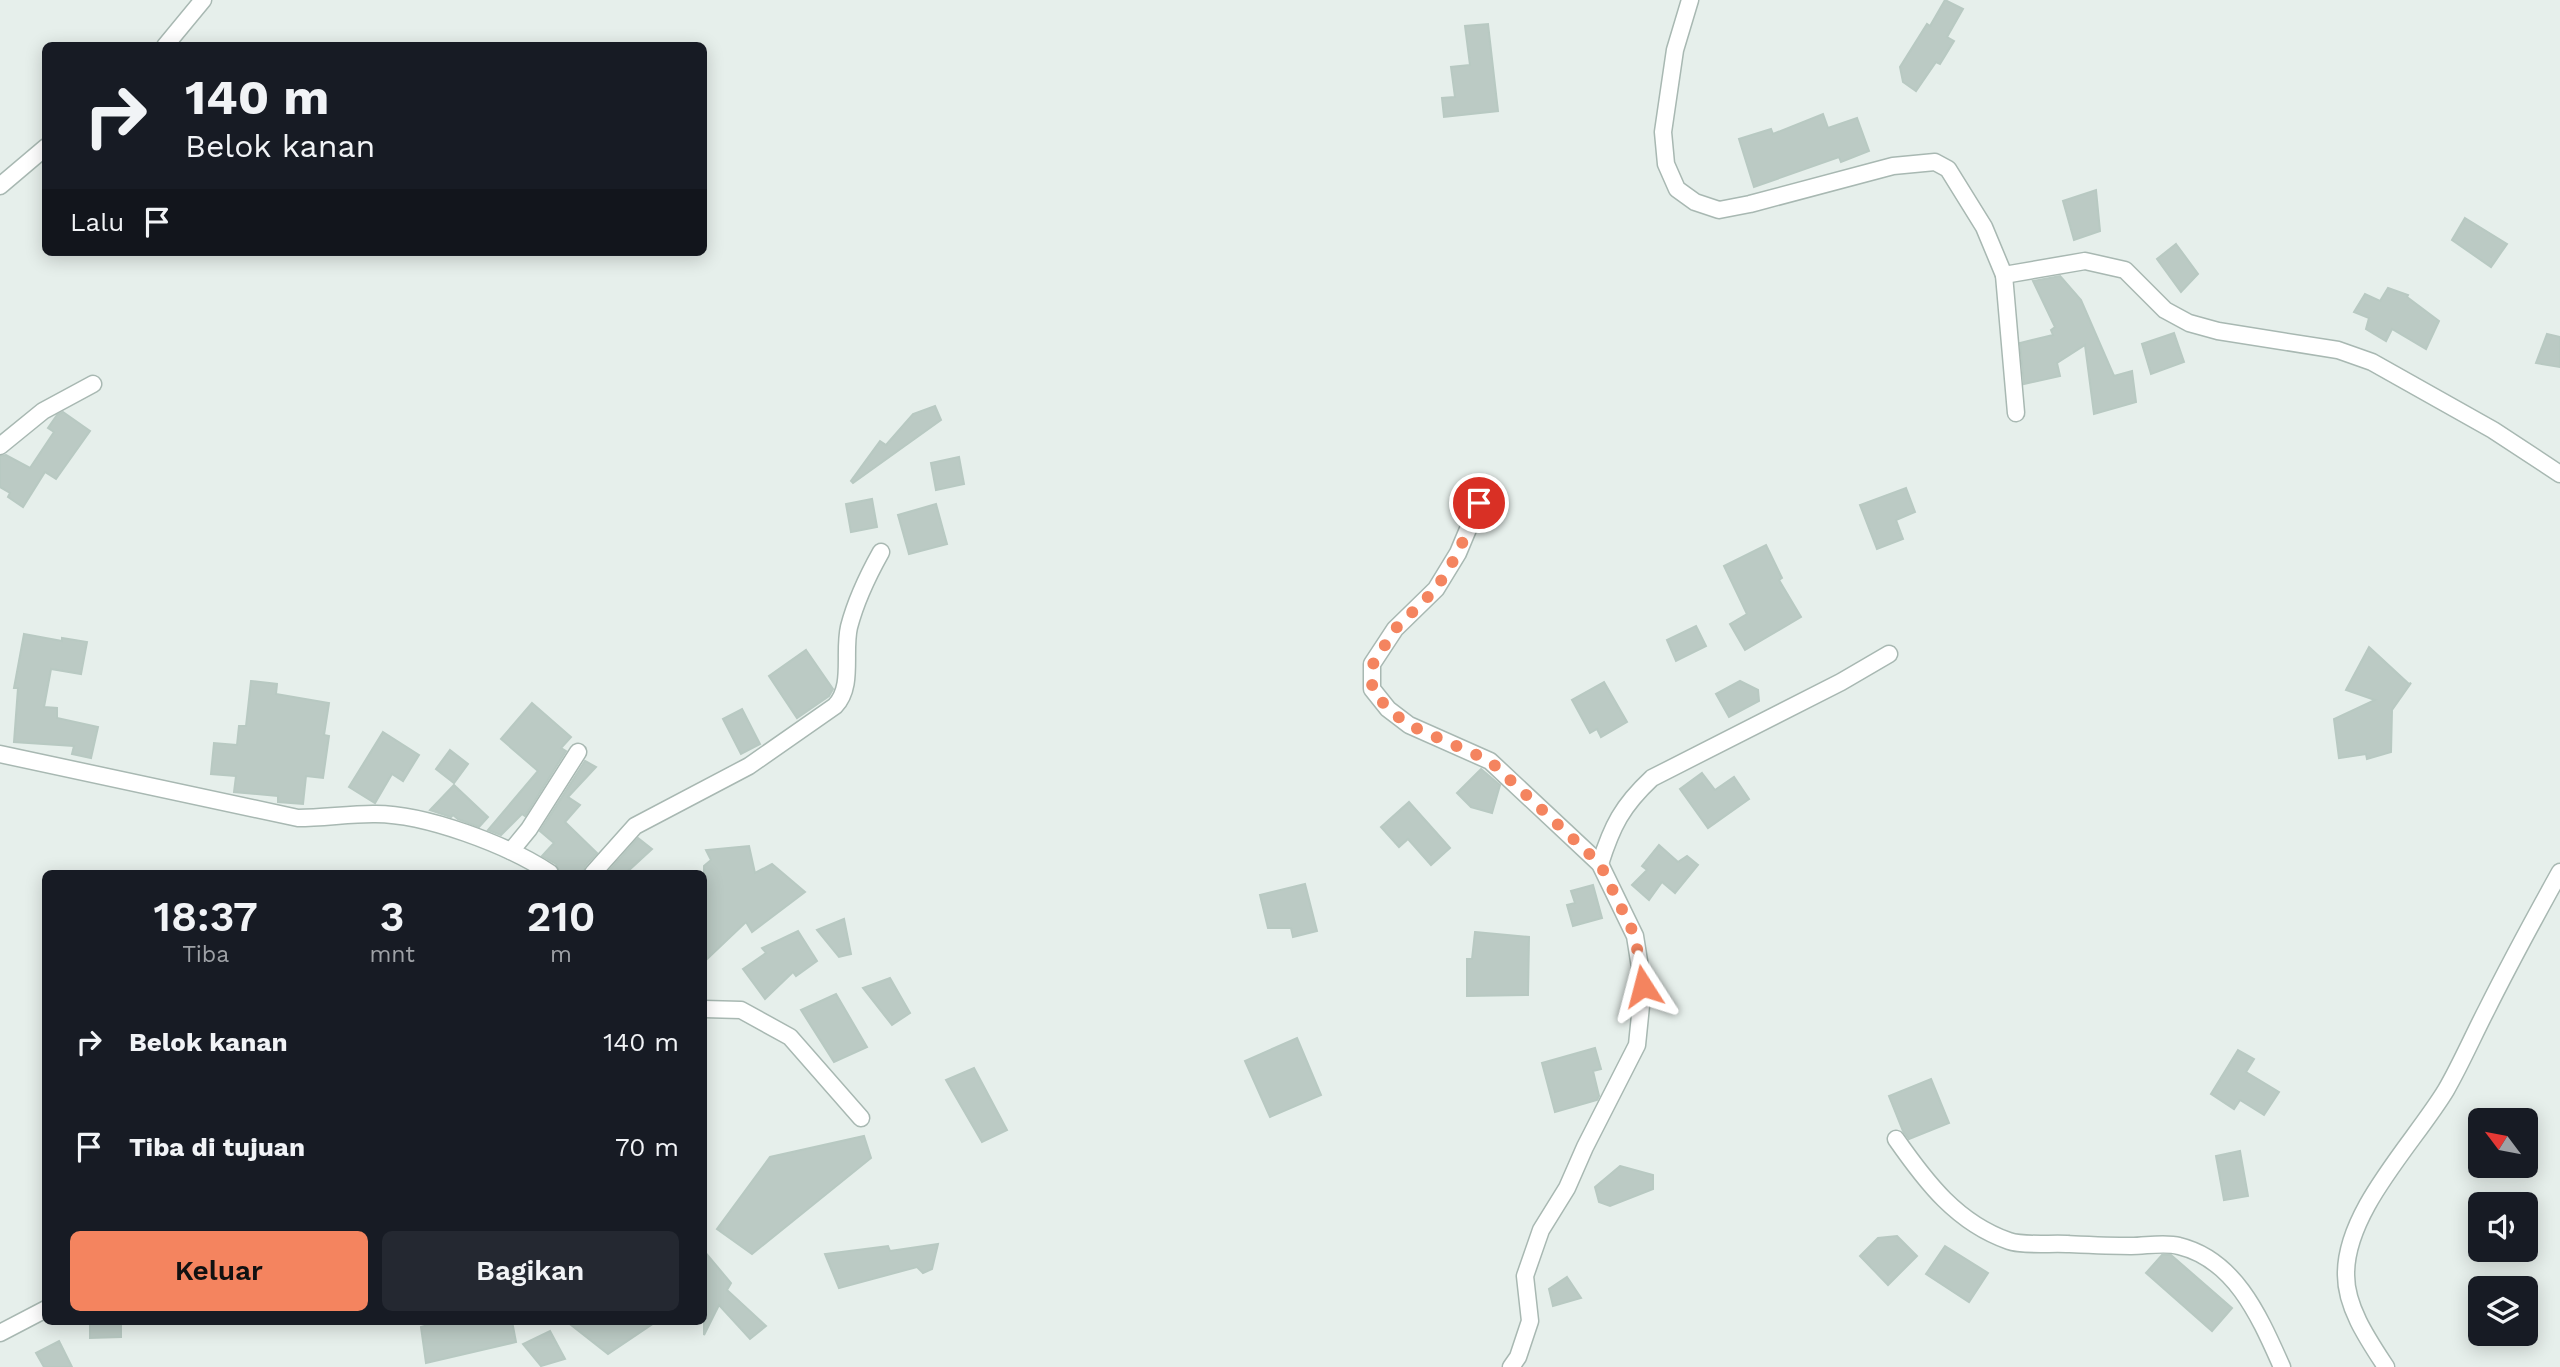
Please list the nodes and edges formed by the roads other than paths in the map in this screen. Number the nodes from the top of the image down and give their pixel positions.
1 (203, 0) edge
2 (1690, 0) edge
3 (168, 42) edge
4 (42, 150) edge
5 (0, 186) edge
6 (2004, 275) junction
7 (93, 384) dead end
8 (2016, 413) dead end
9 (0, 446) edge
10 (2560, 474) edge
11 (1479, 503) dead end
12 (881, 552) dead end
13 (1889, 654) dead end
14 (579, 752) dead end
15 (0, 754) edge
16 (511, 851) junction
17 (1600, 864) junction
18 (545, 870) edge
19 (596, 870) edge
20 (2560, 872) edge
21 (707, 1009) edge
22 (861, 1118) dead end
23 (1896, 1139) dead end
24 (42, 1311) edge
25 (0, 1334) edge
26 (1511, 1367) edge
27 (2283, 1367) edge
28 (2386, 1367) edge

1 - 3 street
2 - 6 street
4 - 5 street
6 - 8 street
6 - 10 street
7 - 9 street
11 - 17 street
12 - 19 street
13 - 17 street
14 - 16 street
15 - 16 street
16 - 18 street
17 - 26 street
20 - 28 street
21 - 22 street
23 - 27 street
24 - 25 street

